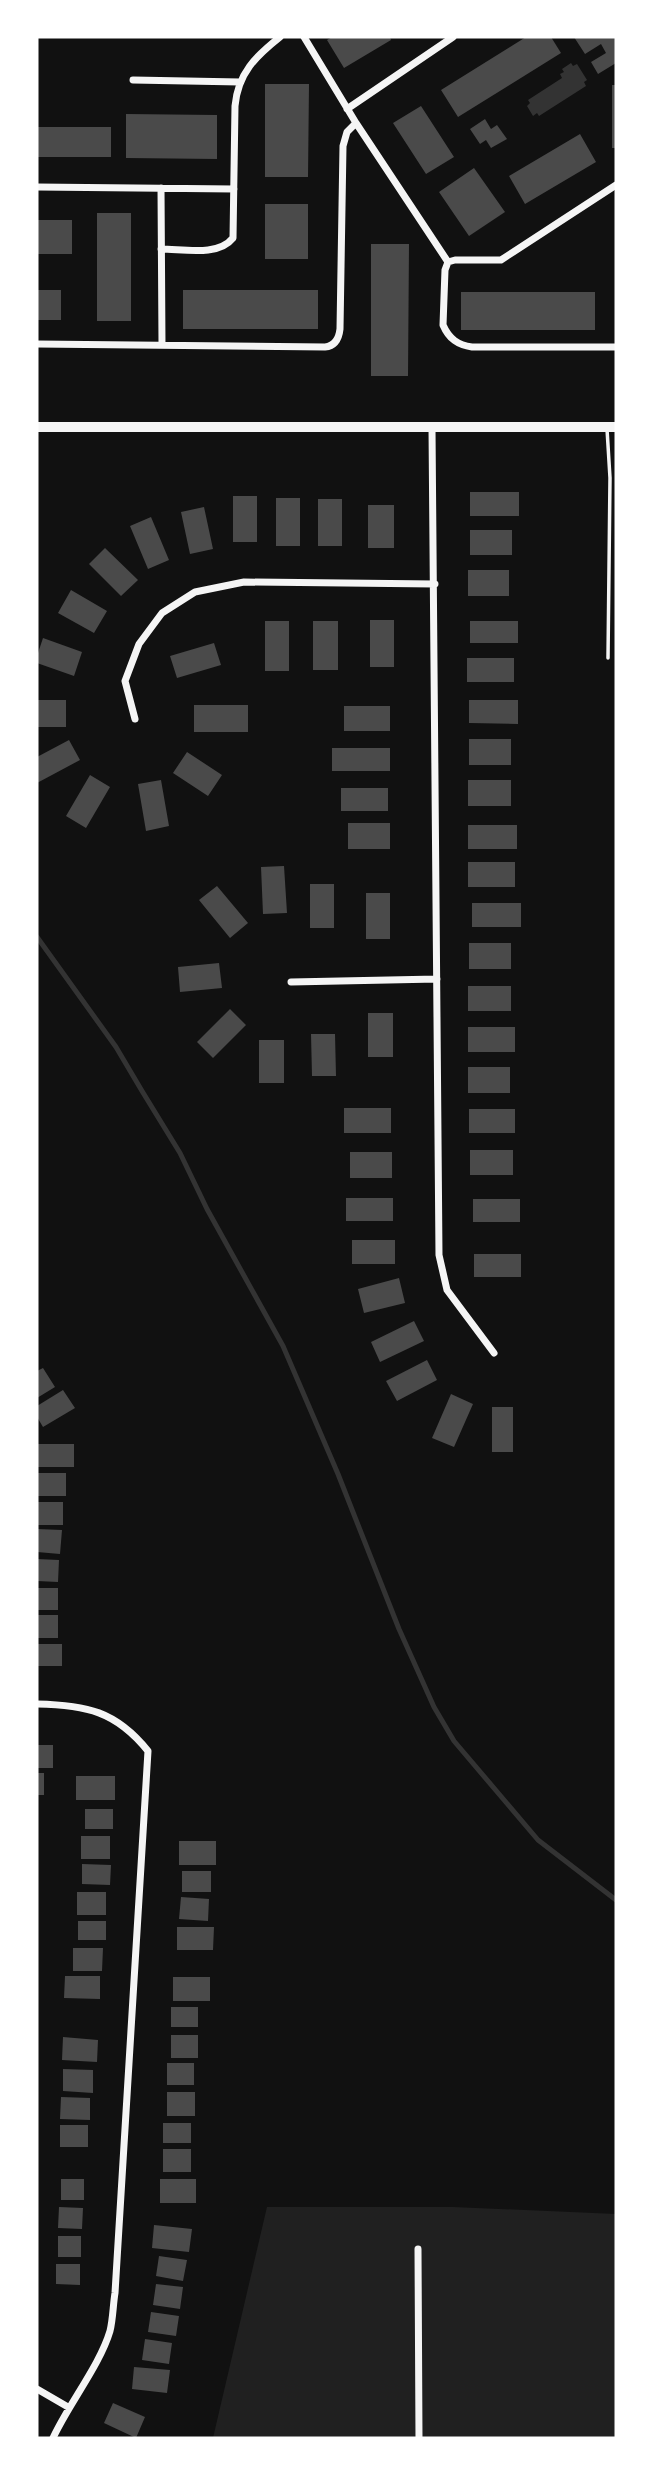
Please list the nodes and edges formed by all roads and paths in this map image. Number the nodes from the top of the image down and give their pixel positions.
1 (280, 37) edge
2 (304, 37) edge
3 (453, 37) edge
4 (133, 80) dead end
5 (240, 82) junction
6 (348, 108) junction
7 (356, 123) junction
8 (616, 185) edge
9 (37, 187) edge
10 (161, 188) junction
11 (234, 189) junction
12 (161, 249) junction
13 (448, 262) junction
14 (37, 344) edge
15 (162, 344) junction
16 (616, 347) edge
17 (37, 426) edge
18 (611, 427) edge
19 (432, 428) junction
20 (435, 584) junction
21 (608, 658) dead end
22 (135, 719) dead end
23 (437, 979) junction
24 (291, 982) dead end
25 (494, 1353) dead end
26 (37, 1704) edge
27 (418, 2249) dead end
28 (37, 2389) edge
29 (68, 2407) junction
30 (52, 2438) edge
31 (419, 2438) edge

1 - 5 street
2 - 6 street
3 - 6 street
4 - 5 street
5 - 11 street
6 - 7 street
7 - 13 street
7 - 15 street
8 - 13 street
9 - 10 street
10 - 11 street
10 - 12 street
11 - 12 street
12 - 15 street
13 - 16 street
14 - 15 street
17 - 19 street
18 - 19 street
18 - 21 lane
19 - 20 street
20 - 22 street
20 - 23 street
23 - 24 street
23 - 25 street
26 - 29 street
27 - 31 street
28 - 29 street
29 - 30 street

